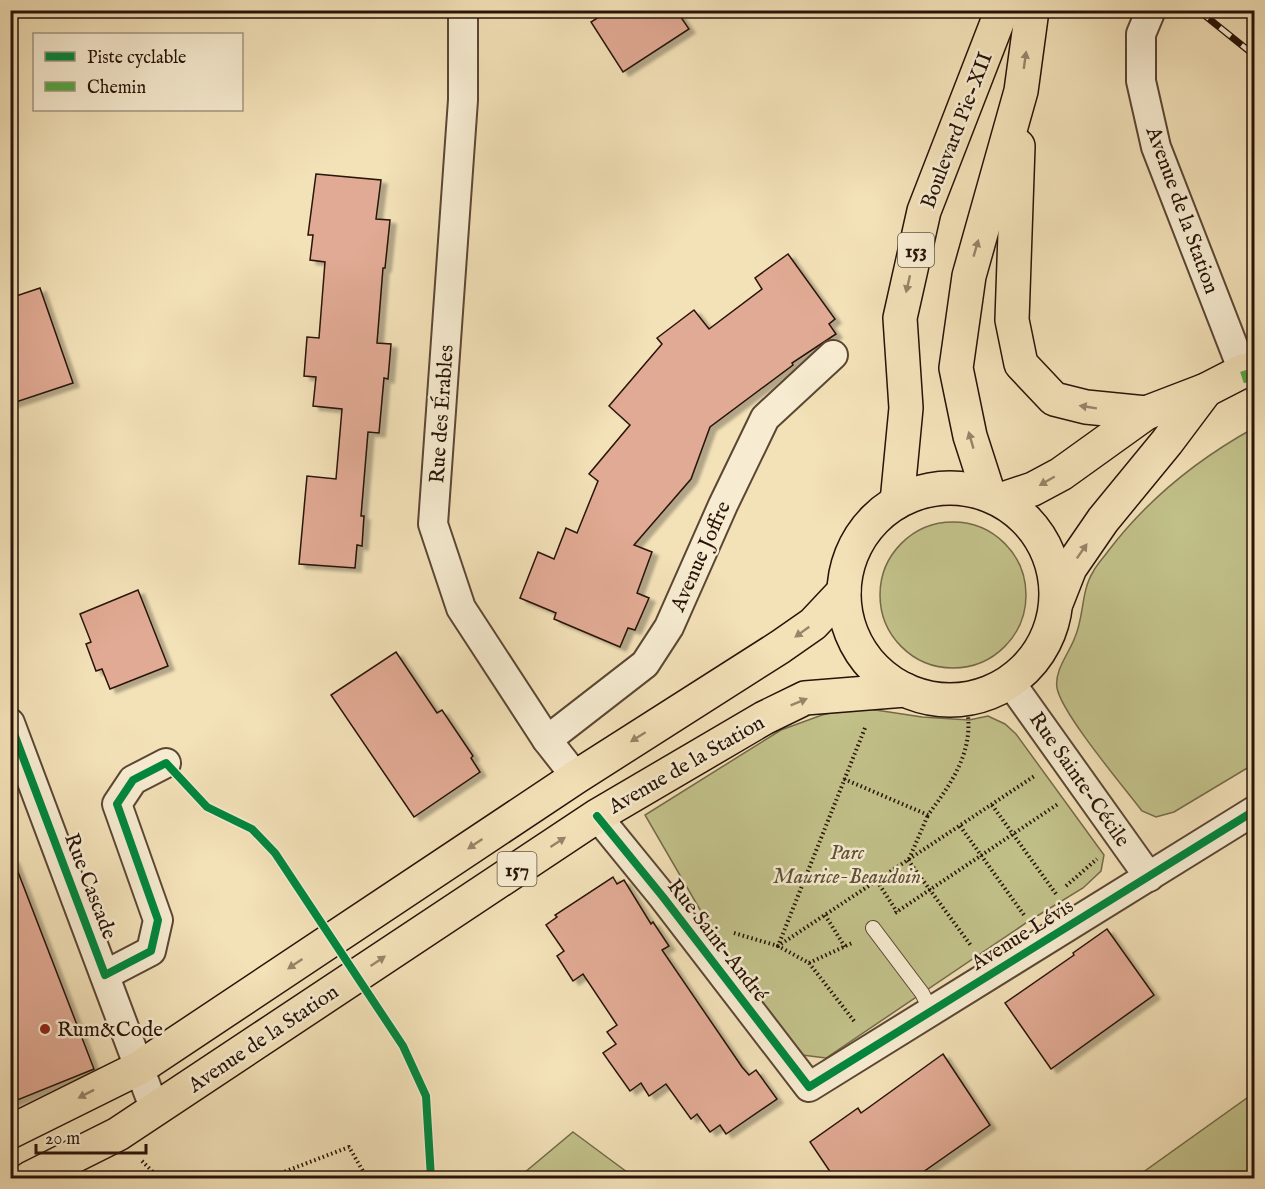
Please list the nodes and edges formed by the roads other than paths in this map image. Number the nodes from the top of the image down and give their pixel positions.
1 (463, 10) edge
2 (1002, 10) edge
3 (1032, 10) edge
4 (1151, 10) edge
5 (1021, 91) junction
6 (833, 355) dead end
7 (1249, 370) edge
8 (1206, 390) junction
9 (1146, 413) junction
10 (995, 498) junction
11 (897, 502) junction
12 (844, 591) junction
13 (1056, 603) junction
14 (1010, 682) junction
15 (905, 690) junction
16 (10, 723) edge
17 (547, 740) junction
18 (166, 763) dead end
19 (576, 777) junction
20 (1254, 810) edge
21 (597, 816) junction
22 (1149, 877) junction
23 (873, 928) road end
24 (105, 975) junction
25 (931, 1011) junction
26 (139, 1068) junction
27 (809, 1087) joint
28 (154, 1110) junction
29 (10, 1132) edge
30 (30, 1179) edge

1 - 17 street, Rue des Érables
2 -> 11 main road, Boulevard Pie-XII / 153
5 -> 3 main road, Boulevard Pie-XII
4 - 7 street, Avenue de la Station
9 -> 5 main road
10 -> 5 main road, Boulevard Pie-XII
6 - 17 street, Avenue Joffre
7 - 8 main road, Avenue de la Station
8 - 9 main road, Avenue de la Station
13 -> 8 main road, Avenue de la Station
9 -> 10 main road, Avenue de la Station
10 - 11 main road
10 - 13 main road
11 - 12 main road
12 - 15 main road
12 -> 19 main road, Avenue de la Station / 157
13 - 14 main road
14 - 15 main road
14 - 22 street, Rue Sainte-Cécile
21 -> 15 main road, Avenue de la Station / 157
16 - 24 street, Rue Cascade
17 - 19 street, Rue des Érables
18 - 24 street, Rue Cascade
19 -> 26 main road, Avenue de la Station / 157
20 - 22 street, Avenue Lévis
21 - 27 street, Rue Saint-André
28 -> 21 main road, Avenue de la Station / 157
22 - 25 street, Avenue Lévis
23 - 25 lane
24 - 26 street, Rue Cascade
25 - 27 street, Avenue Lévis
26 - 28 street, Rue Cascade
26 -> 29 main road, Avenue de la Station / 157
28 - 30 main road, Avenue de la Station / 157

